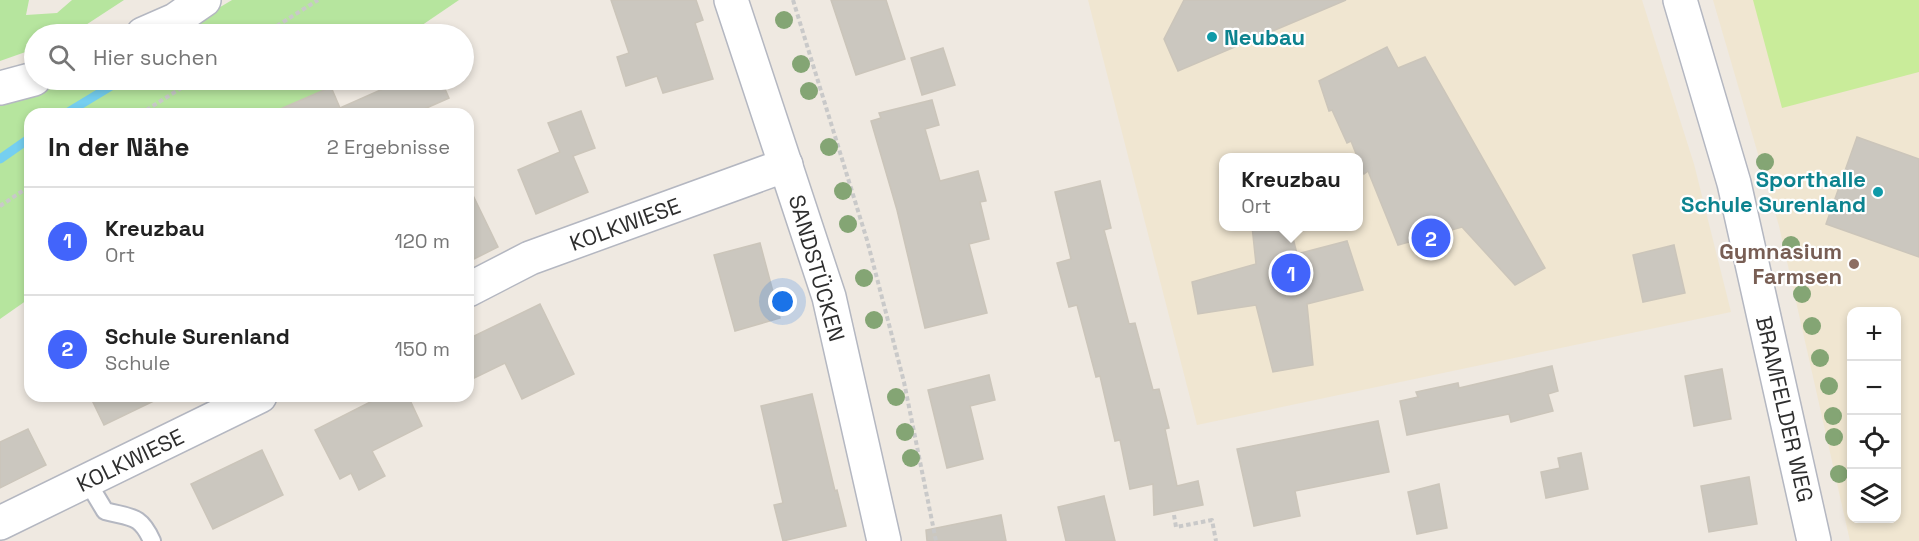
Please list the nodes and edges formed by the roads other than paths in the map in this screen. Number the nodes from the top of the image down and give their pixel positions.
1 (204, 0) edge
2 (731, 0) edge
3 (1680, 0) edge
4 (166, 24) edge
5 (24, 82) edge
6 (0, 88) edge
7 (786, 165) junction
8 (474, 287) edge
9 (248, 402) edge
10 (87, 481) junction
11 (0, 523) edge
12 (152, 541) edge
13 (884, 541) edge
14 (1814, 541) edge

1 - 4 street
2 - 7 street, SANDSTÜCKEN
3 - 14 street, BRAMFELDER WEG
5 - 6 street
7 - 8 street, KOLKWIESE
7 - 13 street, SANDSTÜCKEN
9 - 10 street, KOLKWIESE
10 - 11 street, KOLKWIESE
10 - 12 lane

